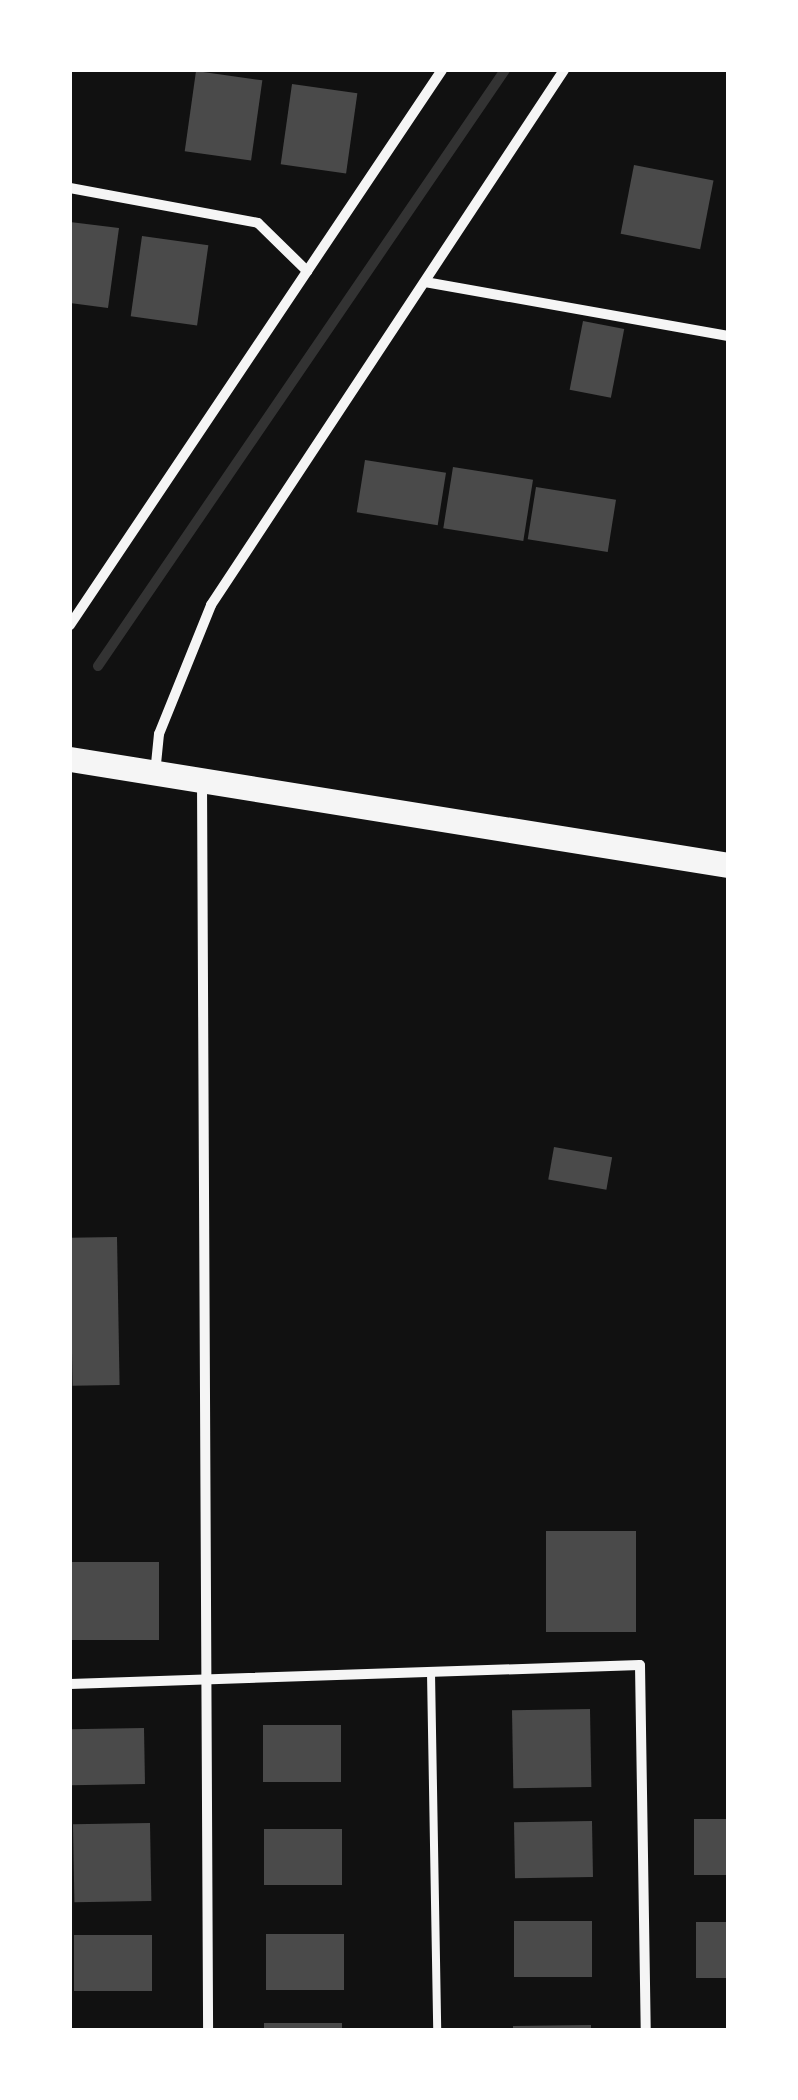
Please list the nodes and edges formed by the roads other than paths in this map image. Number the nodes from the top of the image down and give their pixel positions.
1 (442, 70) edge
2 (564, 70) edge
3 (70, 188) edge
4 (307, 271) junction
5 (424, 282) junction
6 (728, 336) edge
7 (70, 625) edge
8 (70, 759) edge
9 (155, 774) junction
10 (202, 782) junction
11 (728, 865) edge
12 (431, 1673) junction
13 (204, 1682) junction
14 (70, 1684) edge
15 (208, 2030) edge
16 (437, 2030) edge
17 (646, 2030) edge

1 - 4 street
2 - 5 street
3 - 4 street
4 - 7 street
5 - 6 street
5 - 9 street
8 - 9 main road
9 - 10 main road
10 - 11 main road
10 - 13 street
12 - 13 street
12 - 16 lane
12 - 17 street
13 - 14 street
13 - 15 street

